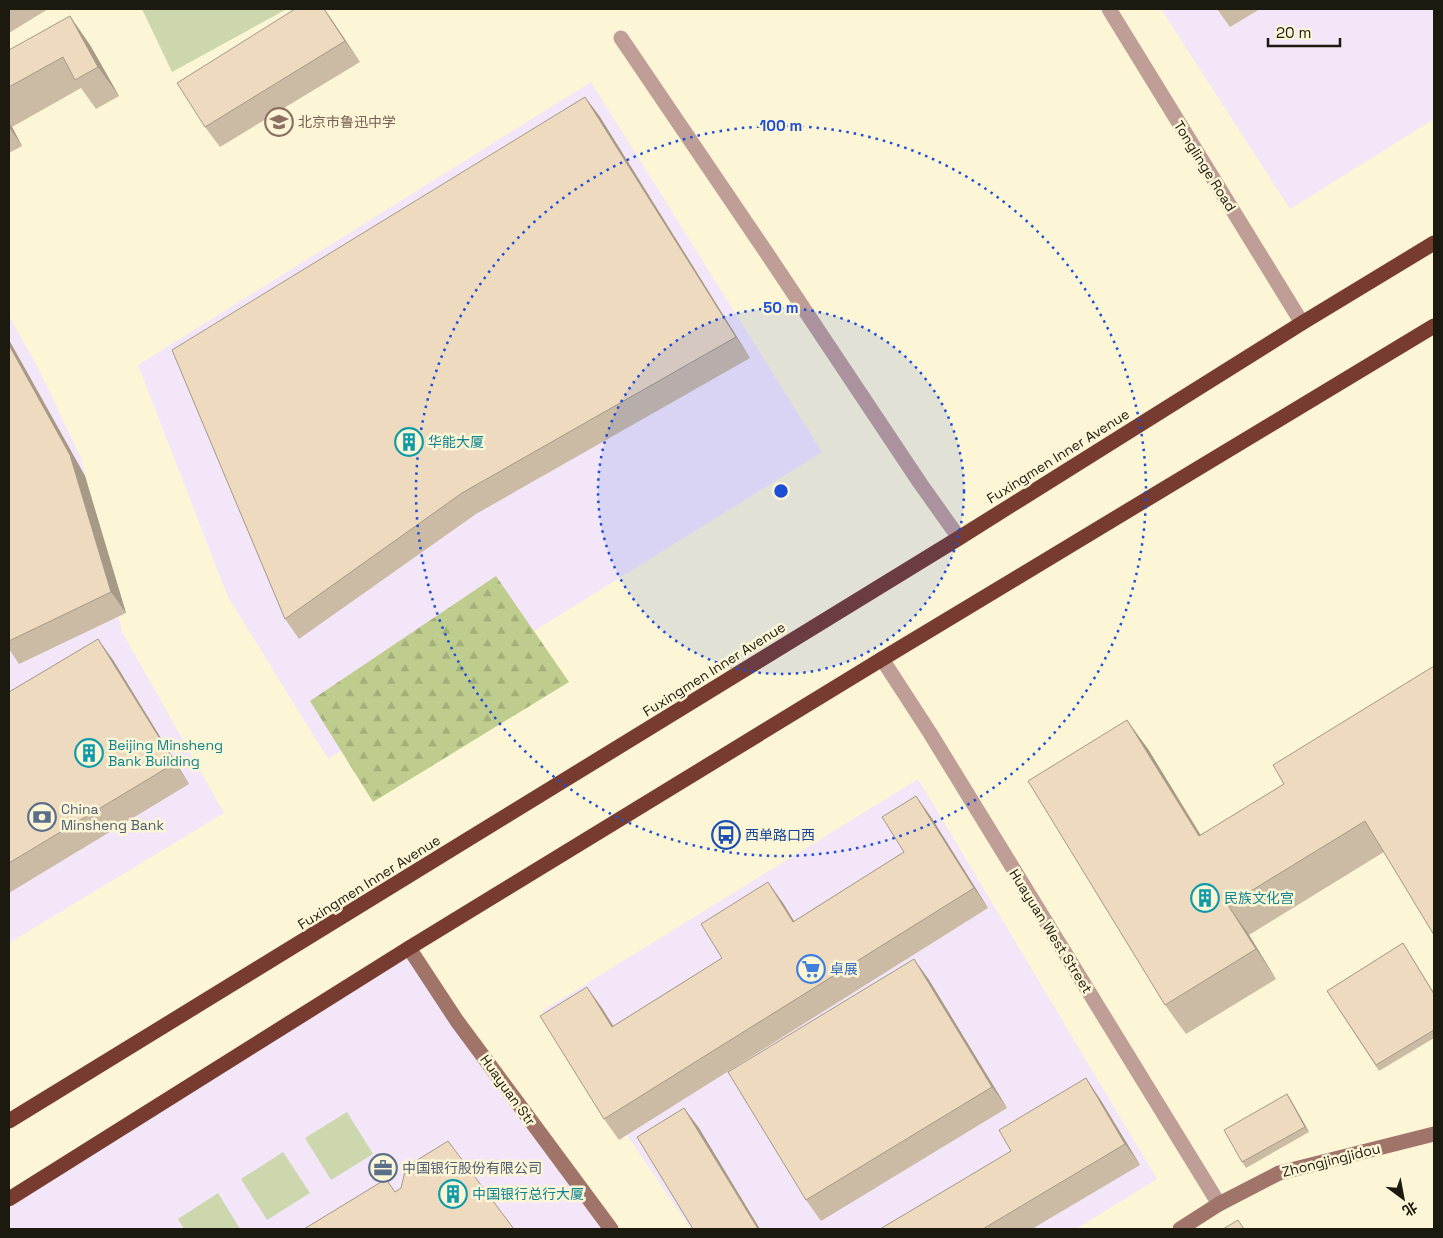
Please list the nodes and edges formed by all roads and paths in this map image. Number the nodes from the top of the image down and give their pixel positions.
1 (1109, 9) edge
2 (620, 38) dead end
3 (1434, 243) edge
4 (1302, 323) junction
5 (1434, 326) edge
6 (959, 538) junction
7 (882, 659) junction
8 (409, 948) junction
9 (9, 1120) edge
10 (1434, 1134) edge
11 (9, 1199) edge
12 (1219, 1204) junction
13 (611, 1229) edge
14 (1180, 1229) edge

1 - 4 street, Tonglinge Road
2 - 6 street
3 - 4 highway, Fuxingmen Inner Avenue
4 - 6 highway, Fuxingmen Inner Avenue
5 - 7 highway
6 - 9 highway, Fuxingmen Inner Avenue
7 - 8 highway
7 - 12 street, Huayuan West Street
8 - 11 highway
8 - 13 street, Huayuan Str
10 - 12 street, Zhongjingjidou
12 - 14 street, Zhongjingjidou

